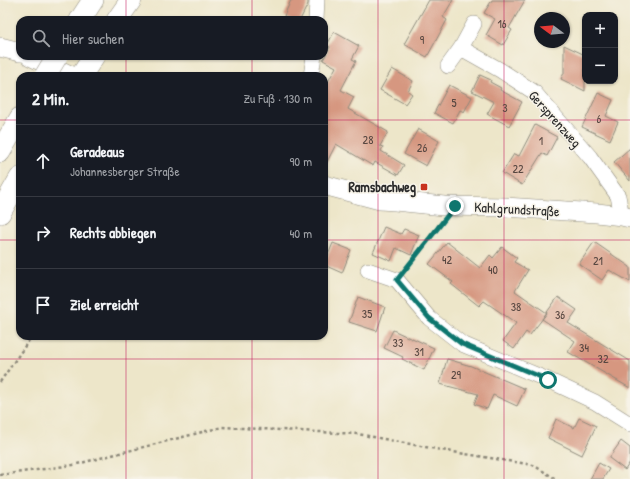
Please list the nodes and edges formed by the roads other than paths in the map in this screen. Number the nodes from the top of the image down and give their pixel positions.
1 (93, 0) edge
2 (131, 0) edge
3 (317, 0) edge
4 (83, 16) edge
5 (120, 16) edge
6 (316, 16) edge
7 (474, 24) dead end
8 (0, 47) edge
9 (461, 48) junction
10 (16, 51) edge
11 (38, 60) edge
12 (55, 60) edge
13 (91, 60) edge
14 (313, 60) edge
15 (448, 66) dead end
16 (47, 72) edge
17 (64, 72) edge
18 (84, 72) edge
19 (312, 72) edge
20 (16, 125) edge
21 (0, 152) edge
22 (16, 185) edge
23 (328, 186) edge
24 (0, 213) edge
25 (626, 217) edge
26 (368, 270) dead end
27 (630, 424) edge

1 - 4 highway
2 - 5 highway
3 - 6 street
7 - 9 street
8 - 10 main road
9 - 15 street
9 - 25 street, Gersprenzweg
11 - 17 main road
12 - 16 highway, bridge
13 - 18 highway
14 - 19 street
20 - 21 highway
22 - 24 highway
23 - 25 main road, Kahlgrundstraße
26 - 27 street

